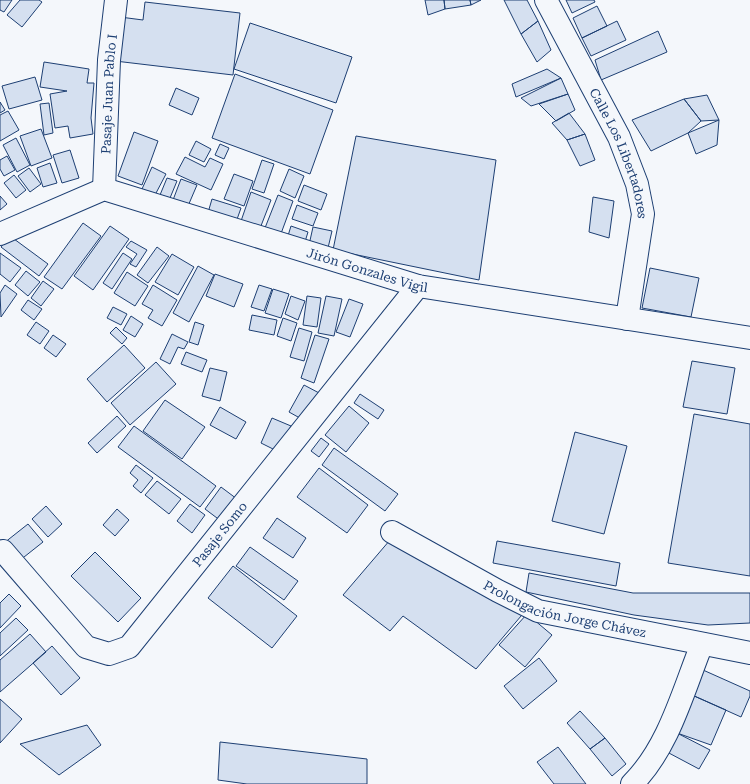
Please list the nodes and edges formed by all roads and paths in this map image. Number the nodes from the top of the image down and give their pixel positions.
1 (116, 0) edge
2 (546, 0) edge
3 (104, 189) junction
4 (0, 234) edge
5 (418, 286) junction
6 (627, 319) junction
7 (750, 338) edge
8 (392, 532) dead end
9 (3, 551) dead end
10 (702, 644) junction
11 (750, 654) edge
12 (632, 784) edge

1 - 3 street, Pasaje Juan Pablo I
2 - 6 street, Calle Los Libertadores
3 - 4 street
3 - 5 street, Jirón Gonzales Vigil
5 - 6 street, Jirón Gonzales Vigil
5 - 9 street, Pasaje Somo
6 - 7 street, Jirón Gonzales Vigil
8 - 10 street, Prolongación Jorge Chávez
10 - 11 street, Prolongación Jorge Chávez
10 - 12 street

